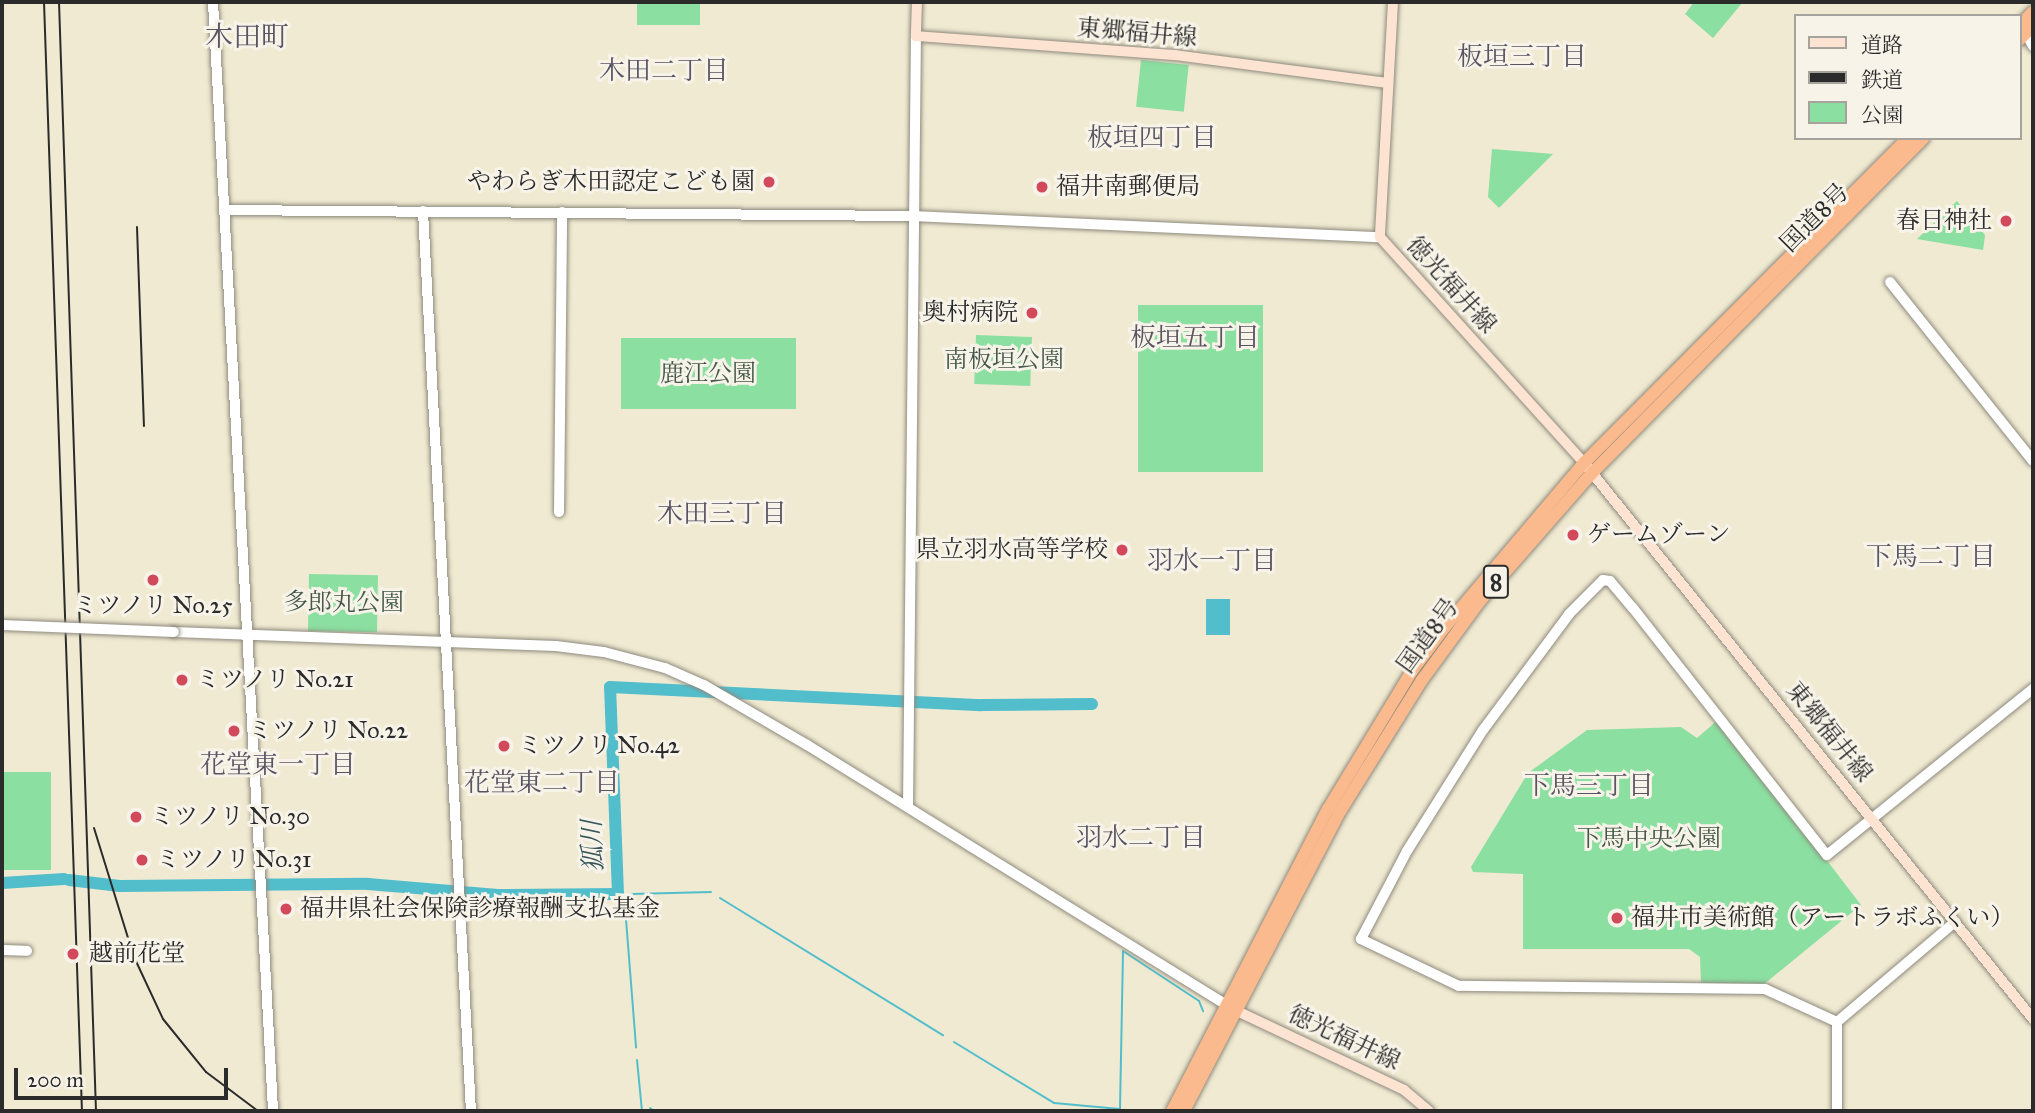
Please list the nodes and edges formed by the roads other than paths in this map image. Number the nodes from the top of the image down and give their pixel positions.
1 (213, 2) edge
2 (917, 2) edge
3 (1393, 2) edge
4 (2033, 12) edge
5 (2024, 30) edge
6 (916, 36) junction
7 (2033, 46) edge
8 (1388, 83) junction
9 (1907, 140) edge
10 (1921, 140) edge
11 (224, 210) junction
12 (423, 211) junction
13 (562, 212) junction
14 (912, 216) junction
15 (1380, 237) junction
16 (1890, 282) dead end
17 (2033, 461) edge
18 (1588, 468) junction
19 (559, 512) dead end
20 (2, 625) edge
21 (247, 634) junction
22 (446, 641) junction
23 (2033, 689) edge
24 (908, 807) junction
25 (1873, 820) junction
26 (1955, 922) junction
27 (2, 950) edge
28 (27, 951) dead end
29 (1224, 1004) junction
30 (1237, 1011) junction
31 (2033, 1019) edge
32 (1838, 1022) junction
33 (273, 1111) edge
34 (471, 1111) edge
35 (1171, 1111) edge
36 (1184, 1111) edge
37 (1429, 1111) edge
38 (1838, 1111) edge

1 - 11 street
2 - 6 main road
3 - 8 main road, 徳光福井線
4 - 5 highway
5 - 7 street
6 - 8 main road, 東郷福井線
6 - 14 street
8 - 15 main road, 徳光福井線
9 - 18 highway, 国道8号 / 8
10 - 18 highway, 国道8号 / 8
11 - 12 street
11 - 21 street
12 - 13 street
12 - 22 street
13 - 14 street
13 - 19 street
14 - 15 street
14 - 24 street
15 - 18 main road, 徳光福井線
16 - 17 street
18 - 25 main road, 東郷福井線
18 - 29 highway, 国道8号 / 8
18 - 30 highway, 国道8号 / 8
20 - 21 street, bridge
21 - 22 street
21 - 33 street
22 - 24 street
22 - 34 street
23 - 25 street
24 - 29 street
25 - 26 main road, 東郷福井線
25 - 32 street
26 - 31 main road, 東郷福井線
26 - 32 street
27 - 28 street
29 - 30 street
29 - 35 highway, 国道8号 / 8
30 - 36 highway, 国道8号 / 8
30 - 37 main road, 徳光福井線
32 - 38 street

